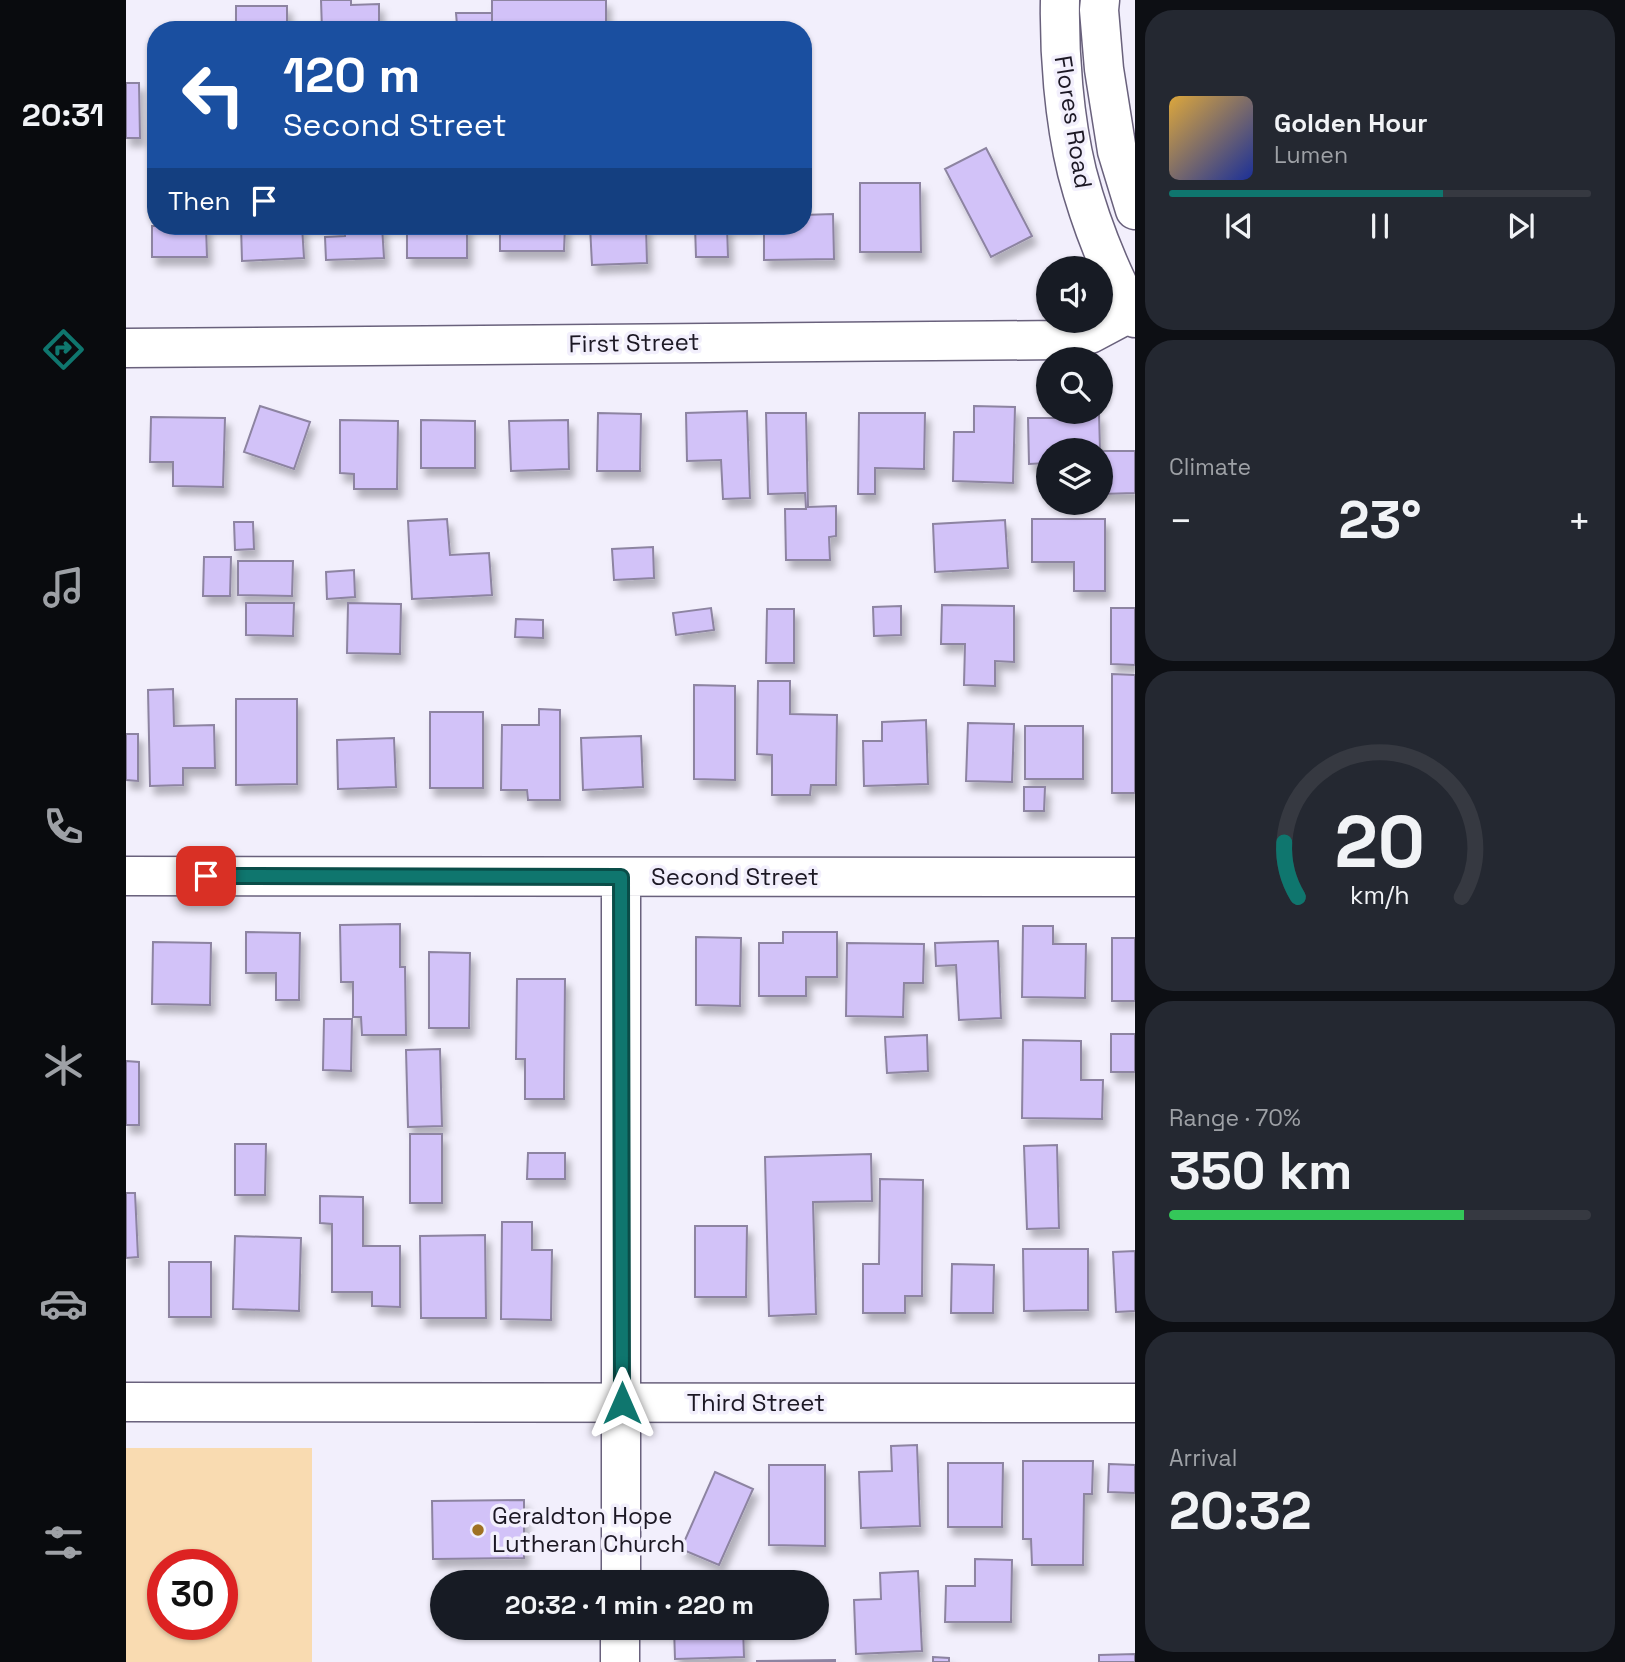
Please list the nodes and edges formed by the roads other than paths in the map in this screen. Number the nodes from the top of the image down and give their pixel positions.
1 (1060, 0) edge
2 (1100, 0) edge
3 (1135, 210) edge
4 (1134, 313) edge
5 (126, 348) edge
6 (126, 876) edge
7 (621, 877) junction
8 (1135, 877) edge
9 (126, 1402) edge
10 (622, 1403) junction
11 (1135, 1404) edge
12 (621, 1570) edge
13 (620, 1640) edge
14 (620, 1662) edge

1 - 4 street, Flores Road
2 - 3 street, Flores Road
4 - 5 street, First Street
6 - 7 street, Second Street
7 - 8 street, Second Street
7 - 10 street
9 - 10 street, Third Street
10 - 11 street, Third Street
10 - 12 street
13 - 14 street

